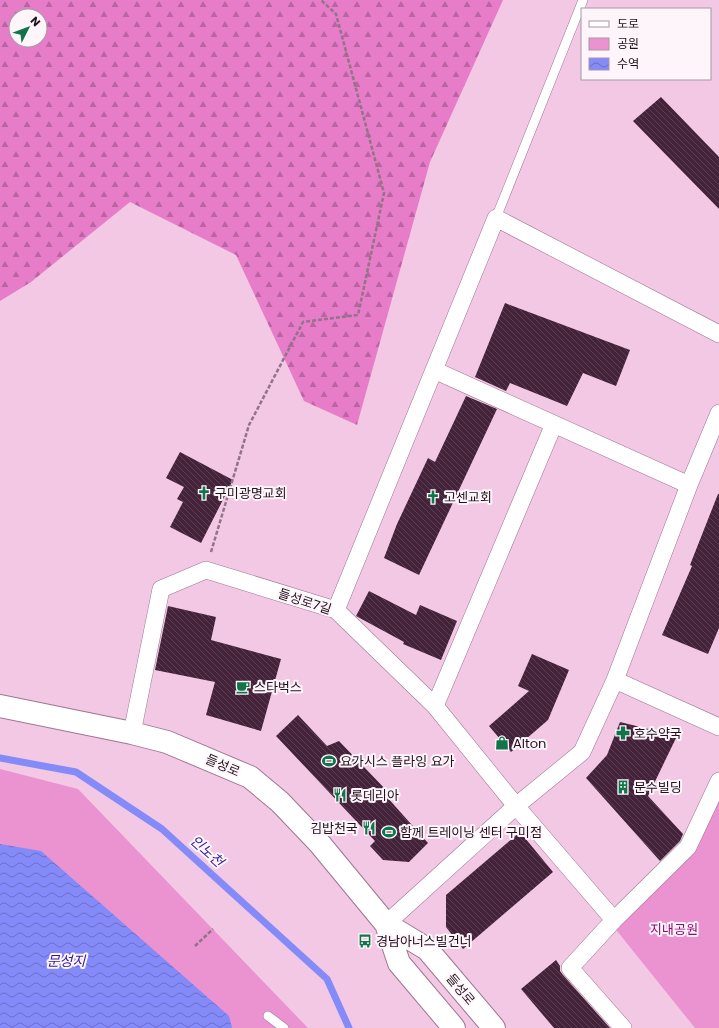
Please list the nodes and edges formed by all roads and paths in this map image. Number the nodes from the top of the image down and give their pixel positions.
1 (321, 0) edge
2 (583, 0) edge
3 (496, 218) junction
4 (719, 334) edge
5 (434, 370) junction
6 (719, 413) edge
7 (554, 424) junction
8 (689, 484) junction
9 (206, 570) junction
10 (336, 610) junction
11 (615, 680) junction
12 (0, 706) edge
13 (435, 706) junction
14 (719, 727) edge
15 (132, 733) junction
16 (719, 781) edge
17 (516, 806) junction
18 (614, 920) junction
19 (386, 924) junction
20 (213, 929) dead end
21 (195, 946) dead end
22 (268, 1016) dead end
23 (284, 1028) edge
24 (454, 1028) edge
25 (494, 1028) edge
26 (623, 1028) edge

1 - 9 path
2 - 3 lane
3 - 4 street
3 - 5 street
5 - 7 street
5 - 10 street
6 - 8 street
7 - 8 street
7 - 13 street
8 - 11 street
9 - 10 street, 들성로7길
9 - 15 street
10 - 13 street, 들성로7길
11 - 14 street
11 - 17 street
12 - 15 street, 들성로
13 - 17 street, 들성로7길
15 - 19 street, 들성로
16 - 18 street
17 - 18 street, 들성로7길
17 - 19 street
18 - 26 street
19 - 24 street, 들성로
19 - 25 street, 들성로
20 - 21 path
22 - 23 lane

